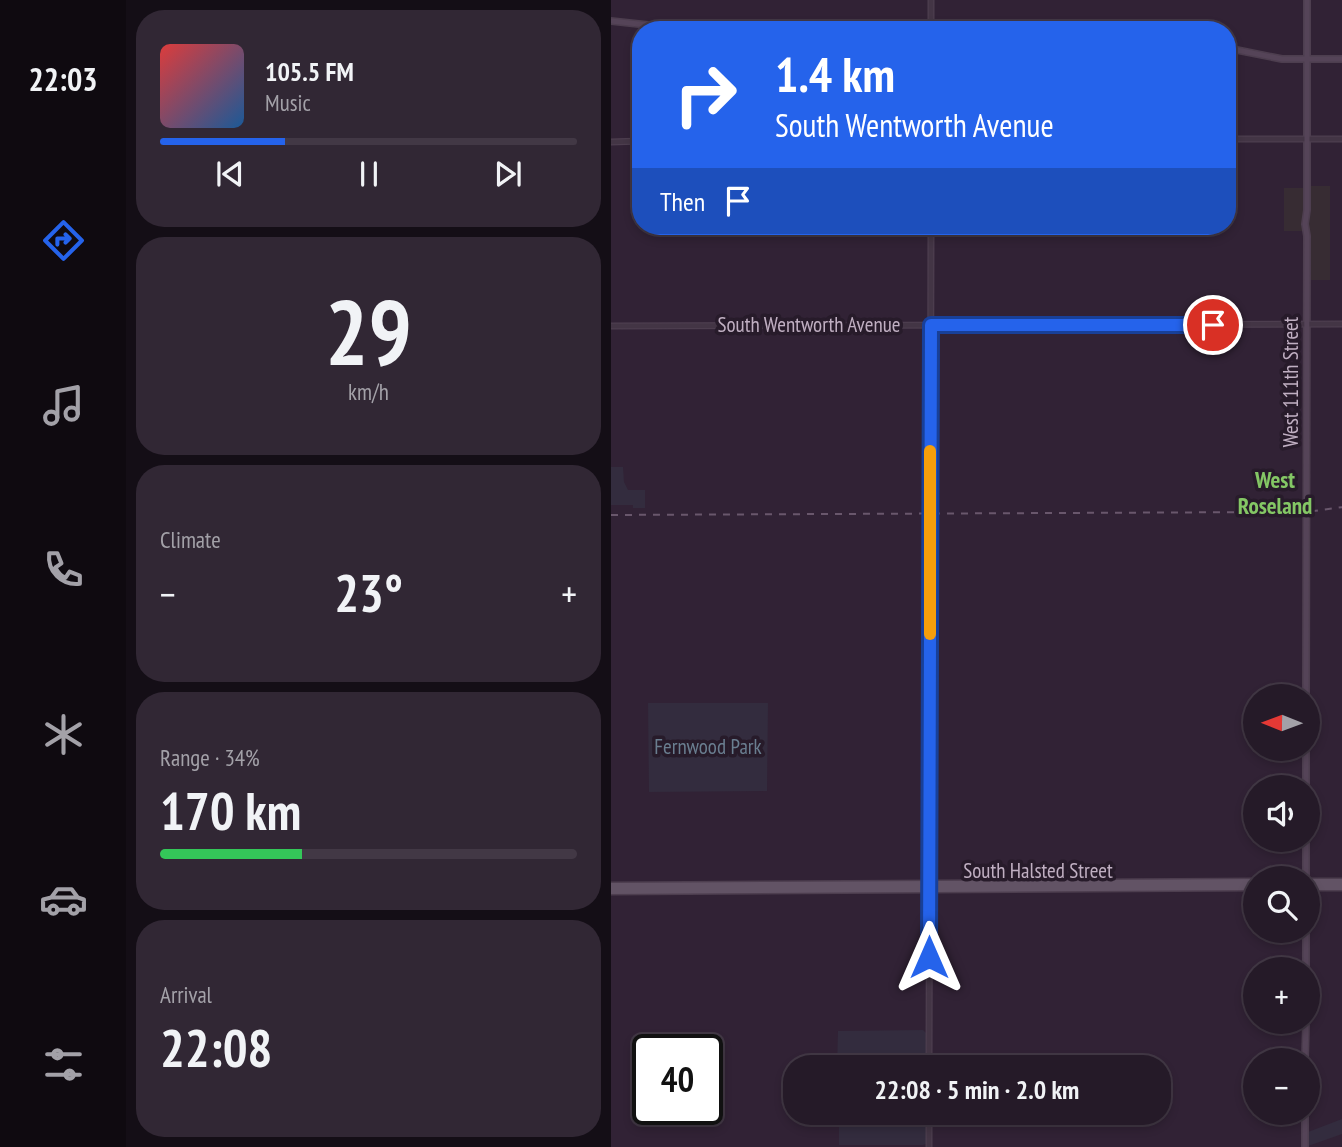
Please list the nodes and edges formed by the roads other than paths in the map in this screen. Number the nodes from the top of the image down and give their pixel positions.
1 (931, 0) edge
2 (1307, 0) edge
3 (611, 21) edge
4 (931, 21) edge
5 (632, 23) edge
6 (1236, 50) edge
7 (1307, 59) junction
8 (1342, 59) edge
9 (1236, 139) edge
10 (1307, 139) junction
11 (1342, 139) edge
12 (632, 141) edge
13 (611, 142) edge
14 (931, 235) edge
15 (1342, 324) edge
16 (931, 325) junction
17 (1307, 325) junction
18 (611, 326) edge
19 (1306, 684) edge
20 (1320, 883) edge
21 (1342, 884) edge
22 (1243, 885) edge
23 (929, 887) junction
24 (611, 888) edge
25 (929, 1055) edge
26 (929, 1125) edge
27 (1305, 1125) edge
28 (929, 1147) edge
29 (1305, 1147) edge

1 - 4 street
2 - 7 main road, West 111th Street
3 - 5 main road
6 - 7 main road
7 - 8 main road
7 - 10 main road, West 111th Street
9 - 10 street
10 - 11 street
10 - 17 main road, West 111th Street
12 - 13 street
14 - 16 street
15 - 17 street, South Wentworth Avenue
16 - 17 street, South Wentworth Avenue
16 - 18 street, South Wentworth Avenue
16 - 23 street
17 - 19 main road, West 111th Street
20 - 21 main road
22 - 23 main road, South Halsted Street
23 - 24 main road, South Halsted Street
23 - 25 street
26 - 28 street
27 - 29 main road

